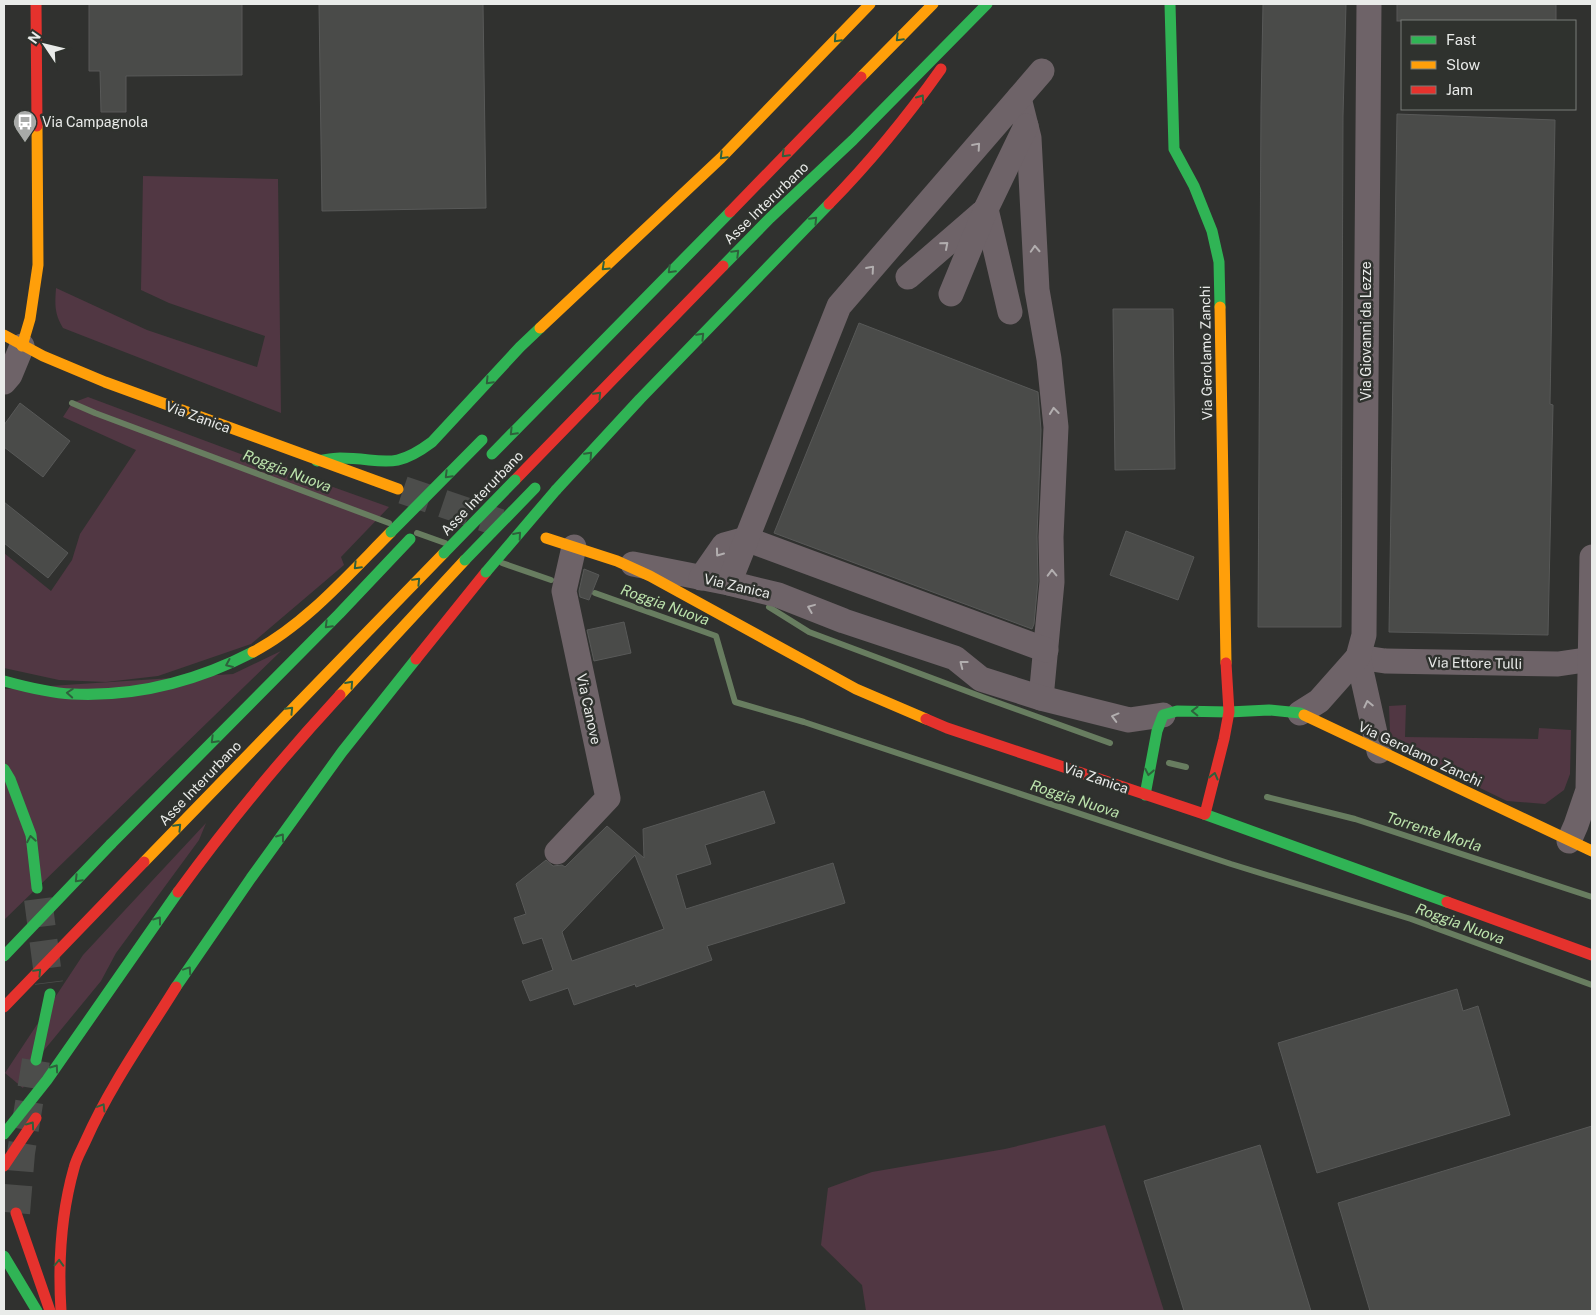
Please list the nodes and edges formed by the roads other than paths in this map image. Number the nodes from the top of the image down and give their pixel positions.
1 (36, 4) edge
2 (870, 4) edge
3 (933, 4) edge
4 (1170, 4) edge
5 (1369, 4) edge
6 (983, 8) edge
7 (1042, 71) dead end
8 (1019, 98) junction
9 (1026, 126) junction
10 (853, 140) junction
11 (826, 180) dead end
12 (986, 209) junction
13 (908, 277) dead end
14 (951, 294) dead end
15 (1010, 312) dead end
16 (13, 340) edge
17 (4, 382) edge
18 (559, 384) junction
19 (513, 418) dead end
20 (486, 438) dead end
21 (489, 457) dead end
22 (317, 461) junction
23 (538, 485) dead end
24 (398, 488) tunnel mouth
25 (414, 536) dead end
26 (546, 538) dead end
27 (746, 540) junction
28 (574, 547) junction
29 (1592, 557) edge
30 (617, 561) junction
31 (701, 578) junction
32 (729, 583) junction
33 (1046, 650) junction
34 (1358, 657) junction
35 (1591, 659) edge
36 (4, 681) edge
37 (1041, 698) junction
38 (1228, 712) junction
39 (1300, 713) junction
40 (1163, 715) junction
41 (306, 734) junction
42 (1378, 751) junction
43 (4, 769) edge
44 (1145, 795) junction
45 (1204, 814) junction
46 (1568, 841) junction
47 (1592, 851) edge
48 (557, 852) dead end
49 (207, 873) dead end
50 (37, 888) tunnel mouth
51 (1592, 955) edge
52 (4, 956) edge
53 (50, 994) tunnel mouth
54 (4, 1007) edge
55 (36, 1060) tunnel mouth
56 (42, 1109) dead end
57 (4, 1134) edge
58 (4, 1166) edge
59 (16, 1213) tunnel mouth
60 (4, 1256) edge
61 (37, 1311) edge
62 (50, 1311) edge
63 (61, 1311) edge

1 - 16 main road
2 -> 22 main road
3 -> 18 main road, Asse Interurbano
4 - 38 main road, Via Gerolamo Zanchi
5 - 34 street, Via Giovanni da Lezze
6 - 10 main road, Asse Interurbano
63 -> 6 main road, bridge
7 - 8 street
8 - 9 street
27 -> 8 street
9 - 12 street
33 -> 9 street
10 - 11 main road
54 -> 10 main road, Asse Interurbano, bridge
13 -> 12 street
12 - 14 street
12 - 15 street
16 - 17 street
16 - 22 main road, Via Zanica
18 - 19 main road
18 -> 21 main road, Asse Interurbano
20 -> 36 main road, bridge
22 - 24 main road, Via Zanica
41 -> 23 main road, bridge
25 -> 52 main road, Asse Interurbano, bridge
26 - 28 main road, Via Zanica
27 -> 31 street
27 - 32 street
27 - 33 street
28 - 30 main road, Via Zanica
28 - 48 street, Via Canove
29 - 35 street
30 - 31 street, Via Zanica
30 - 44 main road, Via Zanica
31 - 32 street, Via Zanica
37 -> 32 street, Via Zanica
33 - 37 street
34 - 35 street, Via Ettore Tulli
34 - 39 street, Via Giovanni da Lezze
42 -> 34 street, Via Giovanni da Lezze
35 - 46 street
40 -> 37 street, Via Zanica
38 - 39 main road, Via Gerolamo Zanchi
38 -> 40 main road, Via Gerolamo Zanchi
45 -> 38 main road, Via Gerolamo Zanchi
39 - 42 main road, Via Gerolamo Zanchi
40 -> 44 main road
41 - 49 main road
57 -> 41 main road
42 - 46 main road, Via Gerolamo Zanchi
50 -> 43 main road
44 - 45 main road, Via Zanica
45 - 51 main road, Via Zanica
46 - 47 main road, Via Gerolamo Zanchi
53 - 55 main road
58 -> 56 main road
59 - 62 main road
60 - 61 main road

